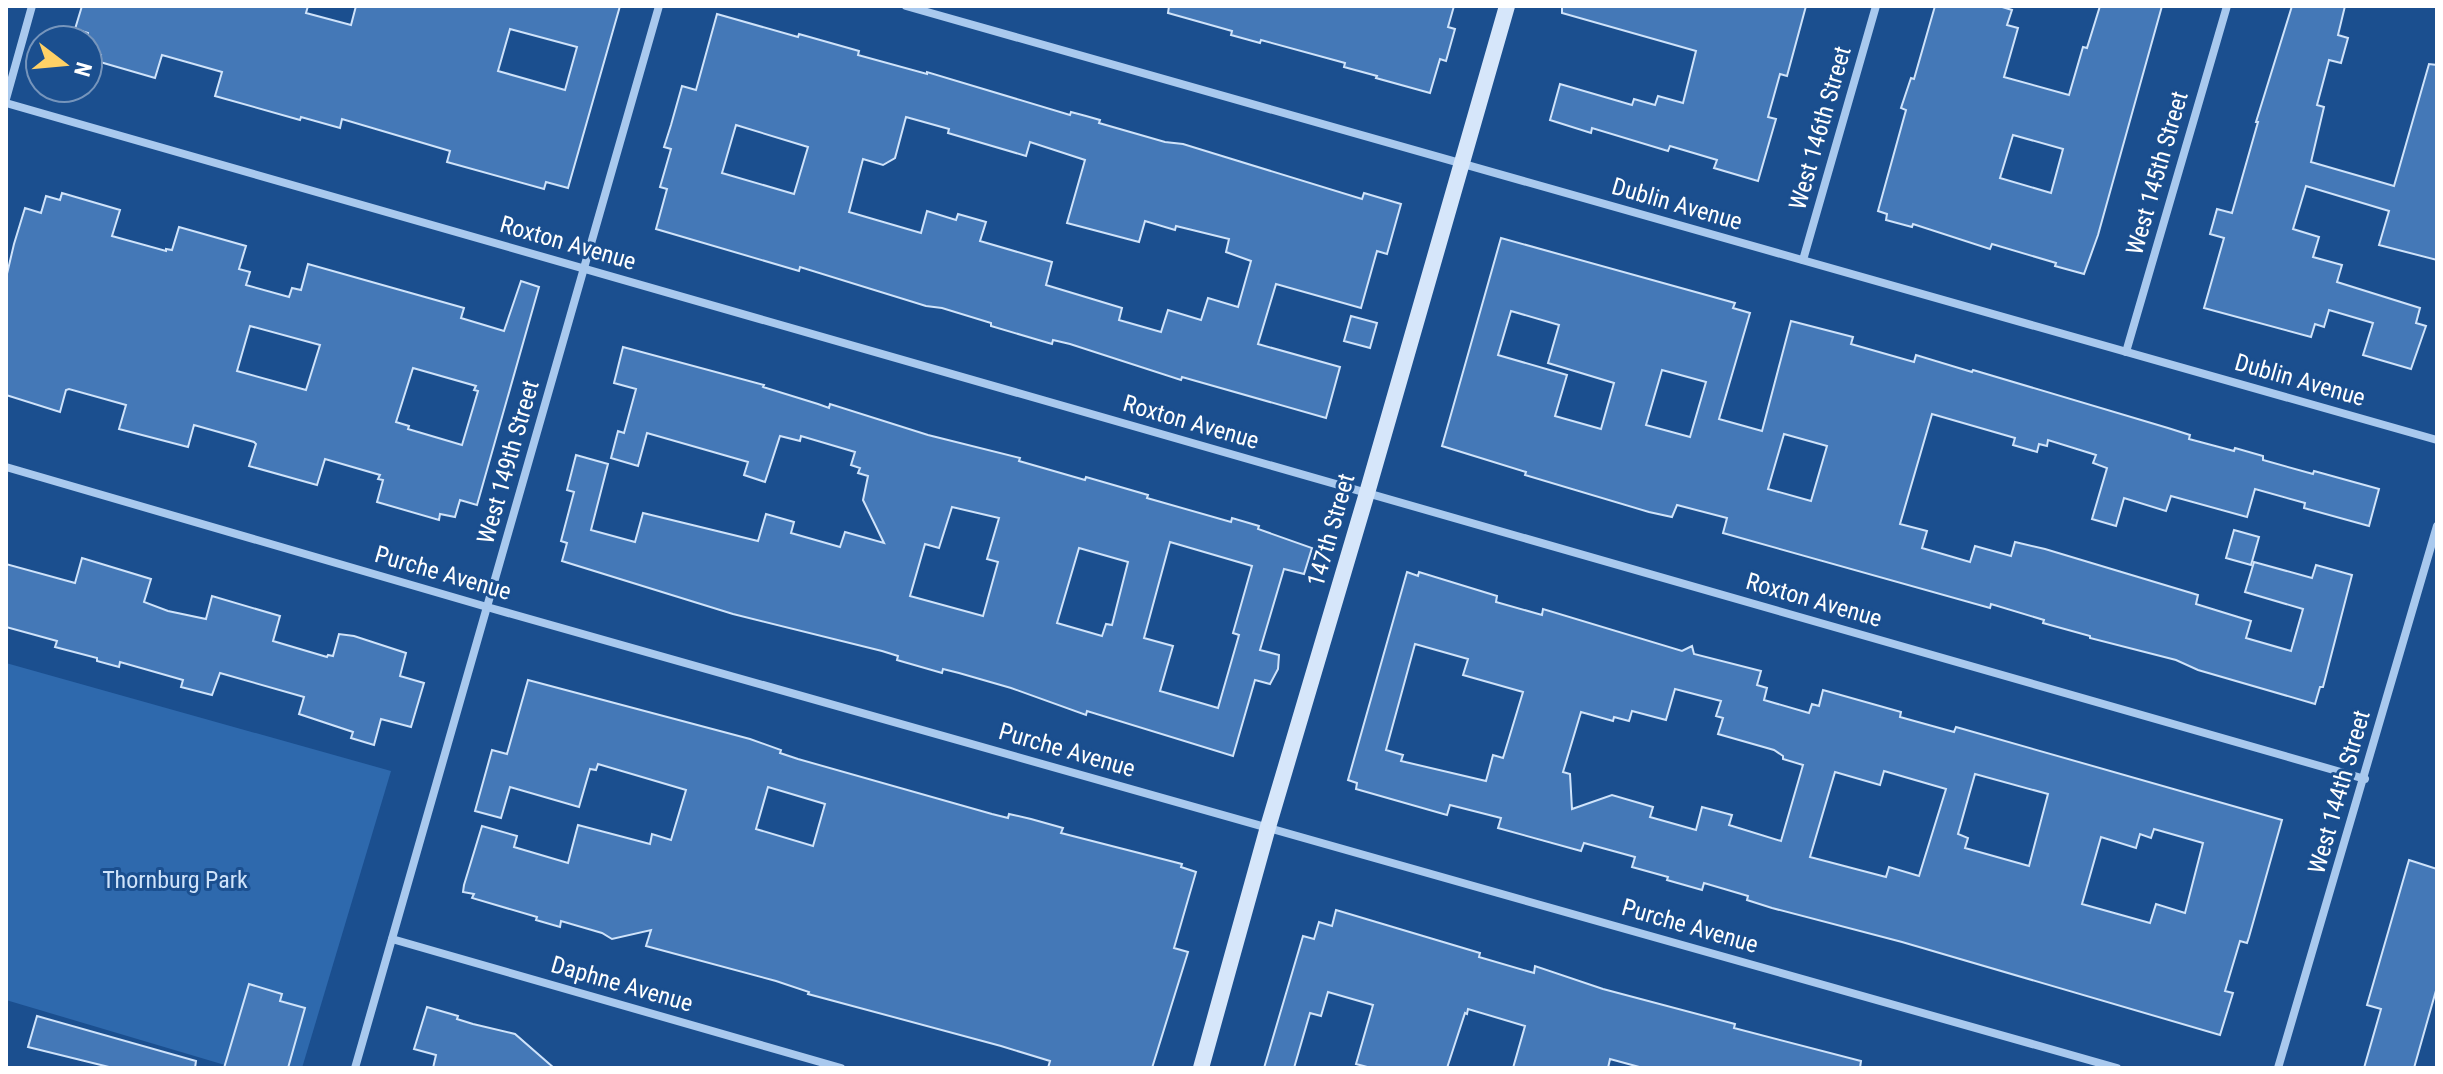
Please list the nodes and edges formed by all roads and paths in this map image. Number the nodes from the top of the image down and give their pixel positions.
1 (32, 6) edge
2 (659, 6) edge
3 (906, 6) edge
4 (1507, 6) edge
5 (1876, 6) edge
6 (2227, 6) edge
7 (6, 101) edge
8 (1461, 163) junction
9 (1803, 260) junction
10 (584, 269) junction
11 (2126, 352) junction
12 (2437, 440) edge
13 (6, 467) edge
14 (1367, 493) junction
15 (2437, 526) edge
16 (487, 607) junction
17 (2365, 779) junction
18 (1268, 827) junction
19 (392, 939) junction
20 (355, 1068) edge
21 (841, 1068) edge
22 (1201, 1068) edge
23 (2117, 1068) edge
24 (2278, 1068) edge

1 - 7 street
2 - 10 street, West 149th Street
3 - 8 street, Dublin Avenue
4 - 8 street, 147th Street
5 - 9 street, West 146th Street
6 - 11 street, West 145th Street
7 - 10 street, Roxton Avenue
8 - 9 street, Dublin Avenue
8 - 14 street, 147th Street
9 - 11 street, Dublin Avenue
10 - 14 street, Roxton Avenue
10 - 16 street, West 149th Street
11 - 12 street, Dublin Avenue
13 - 16 street, Purche Avenue
14 - 17 street, Roxton Avenue
14 - 18 street, 147th Street
15 - 17 street, West 144th Street
16 - 18 street, Purche Avenue
16 - 19 street, West 149th Street
17 - 24 street, West 144th Street
18 - 22 street, 147th Street
18 - 23 street, Purche Avenue
19 - 20 street, West 149th Street
19 - 21 street, Daphne Avenue

